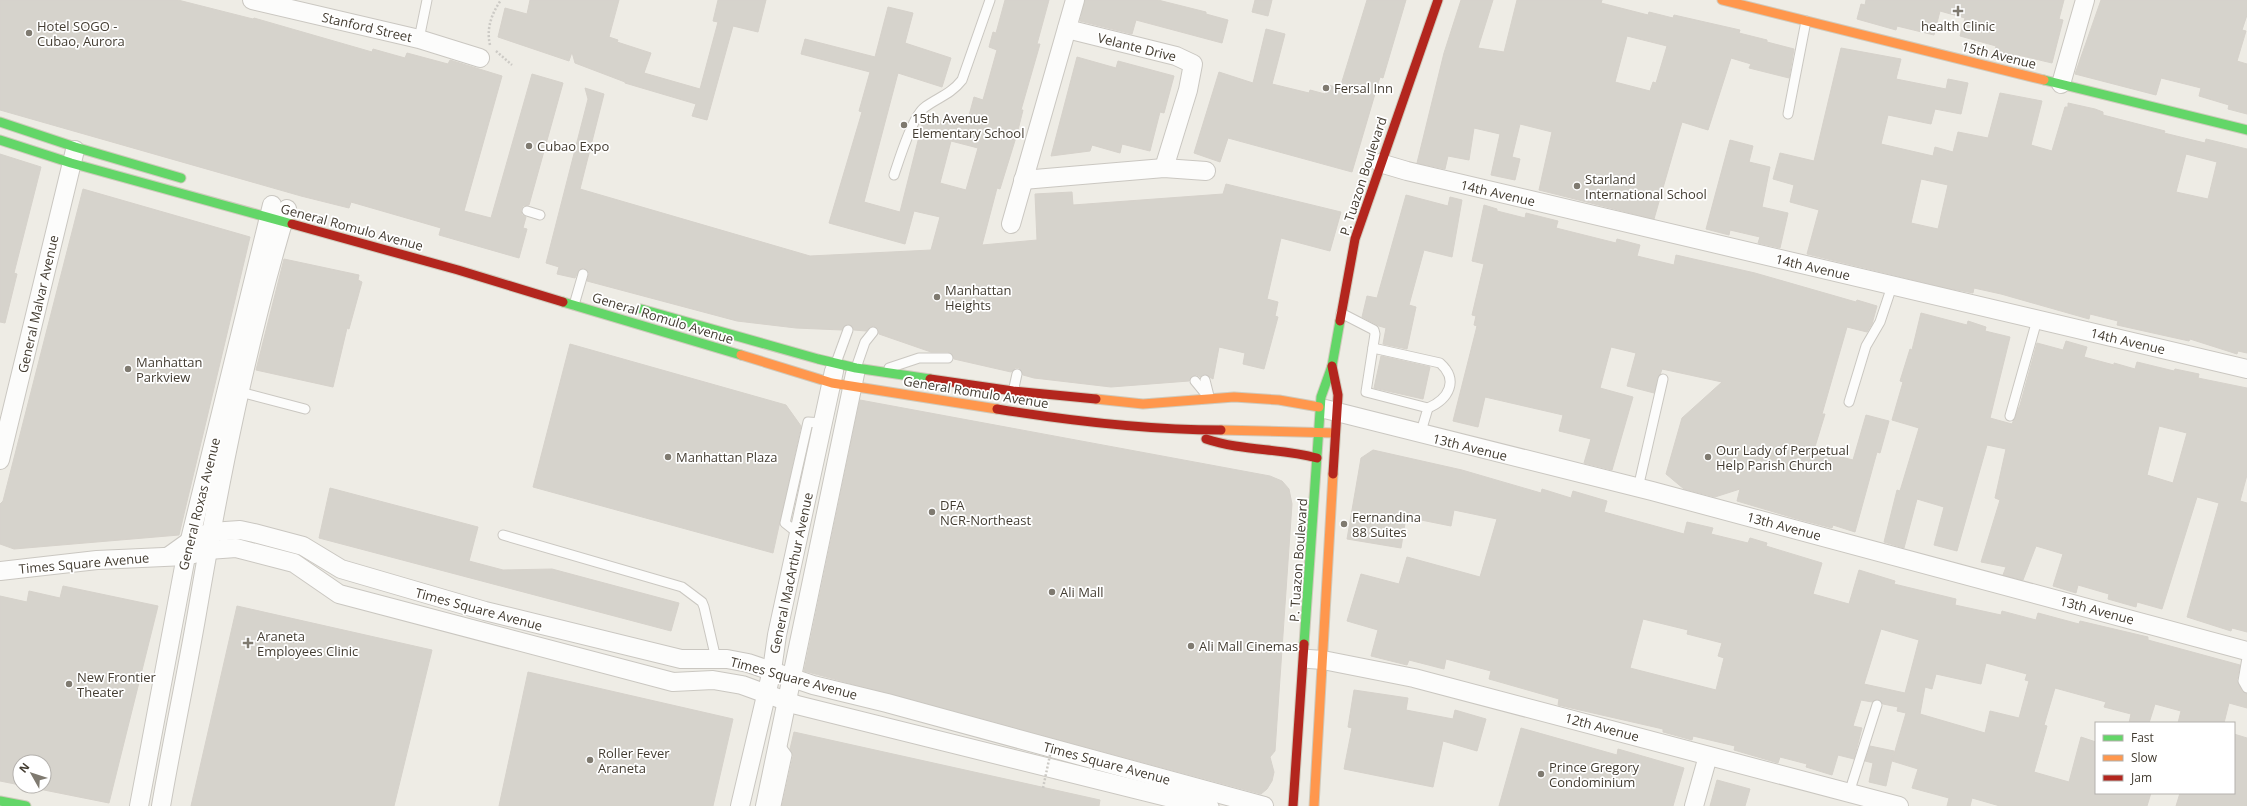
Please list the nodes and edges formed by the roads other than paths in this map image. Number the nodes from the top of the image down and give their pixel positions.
1 (252, 0) edge
2 (427, 0) edge
3 (990, 0) edge
4 (1075, 0) edge
5 (1438, 0) edge
6 (1722, 0) edge
7 (2085, 0) edge
8 (1806, 20) junction
9 (1067, 29) junction
10 (418, 39) junction
11 (480, 58) dead end
12 (2061, 84) junction
13 (1788, 114) dead end
14 (0, 122) edge
15 (2247, 130) edge
16 (0, 140) edge
17 (73, 155) junction
18 (1380, 163) junction
19 (1164, 168) junction
20 (1206, 171) dead end
21 (894, 175) dead end
22 (1023, 180) junction
23 (194, 182) dead end
24 (527, 211) dead end
25 (278, 212) junction
26 (540, 215) dead end
27 (1011, 224) dead end
28 (385, 237) dead end
29 (382, 248) junction
30 (583, 274) dead end
31 (1892, 286) junction
32 (574, 305) junction
33 (630, 306) dead end
34 (1340, 313) junction
35 (2037, 320) junction
36 (848, 330) dead end
37 (873, 332) dead end
38 (1373, 348) junction
39 (948, 358) dead end
40 (836, 363) junction
41 (1332, 366) junction
42 (856, 368) junction
43 (2247, 369) edge
44 (881, 371) junction
45 (1017, 374) dead end
46 (1664, 379) dead end
47 (1205, 380) dead end
48 (1195, 381) dead end
49 (832, 383) junction
50 (852, 387) junction
51 (240, 392) junction
52 (1234, 397) junction
53 (1209, 399) junction
54 (1016, 402) junction
55 (1849, 402) dead end
56 (1319, 407) junction
57 (1239, 408) dead end
58 (1428, 408) junction
59 (305, 409) dead end
60 (1337, 413) junction
61 (2010, 416) dead end
62 (1238, 420) dead end
63 (1184, 430) junction
64 (1227, 432) junction
65 (1318, 432) junction
66 (1335, 433) junction
67 (1420, 435) junction
68 (1317, 458) junction
69 (0, 460) edge
70 (1638, 488) junction
71 (211, 532) junction
72 (504, 535) dead end
73 (208, 550) junction
74 (181, 551) junction
75 (0, 570) edge
76 (2247, 651) edge
77 (2247, 658) edge
78 (716, 659) junction
79 (1304, 659) junction
80 (1323, 660) junction
81 (772, 670) junction
82 (792, 677) junction
83 (2247, 688) edge
84 (766, 693) junction
85 (788, 702) junction
86 (1877, 706) dead end
87 (779, 744) junction
88 (1708, 756) junction
89 (1204, 793) edge
90 (1849, 793) junction
91 (0, 801) edge
92 (26, 806) edge
93 (139, 806) edge
94 (161, 806) edge
95 (740, 806) edge
96 (765, 806) edge
97 (776, 806) edge
98 (1214, 806) edge
99 (1264, 806) edge
100 (1293, 806) edge
101 (1314, 806) edge
102 (1694, 806) edge
103 (1899, 806) edge

1 - 10 street, Stanford Street
2 - 10 lane
3 - 21 lane
4 - 9 street
5 - 18 street, P. Tuazon Boulevard
6 - 8 street, 15th Avenue
7 - 12 street
8 - 12 street, 15th Avenue
8 - 13 lane
9 - 19 street, Velante Drive
9 - 22 street
10 - 11 street, Stanford Street
12 - 15 street, 15th Avenue
14 - 17 street, General Romulo Avenue
16 - 17 street, General Romulo Avenue
17 - 23 street, General Romulo Avenue
17 - 25 street, General Romulo Avenue
17 - 69 street, General Malvar Avenue
18 - 31 street, 14th Avenue
18 - 34 street, P. Tuazon Boulevard
19 - 20 street
19 - 22 street
22 - 27 street
24 - 26 lane
25 - 29 street, General Romulo Avenue
25 - 51 street, General Roxas Avenue
25 - 74 street, General Roxas Avenue
28 - 29 street
29 - 32 street, General Romulo Avenue
30 - 32 lane
31 - 35 street, 14th Avenue
31 - 55 lane
32 - 49 street, General Romulo Avenue
33 - 40 street, General Romulo Avenue
34 - 38 lane
34 - 41 street, P. Tuazon Boulevard
35 - 43 street, 14th Avenue
35 - 61 lane
36 - 40 lane
37 - 42 lane
38 - 58 lane
38 - 58 lane
39 - 44 lane
40 - 42 street, General Romulo Avenue
40 - 49 street, General MacArthur Avenue
41 - 56 street, P. Tuazon Boulevard
41 - 60 street, P. Tuazon Boulevard
42 - 44 street, General Romulo Avenue
42 - 50 street, General MacArthur Avenue
44 - 54 street, General Romulo Avenue
45 - 54 lane
46 - 70 lane
47 - 53 lane
48 - 53 lane
49 - 50 street, General Romulo Avenue
49 - 81 street, General MacArthur Avenue
50 - 54 street, General Romulo Avenue
50 - 82 street, General MacArthur Avenue
51 - 59 lane
51 - 71 street, General Roxas Avenue
52 - 53 street, General Romulo Avenue
52 - 56 street, General Romulo Avenue
52 - 57 street
53 - 54 street, General Romulo Avenue
54 - 63 street, General Romulo Avenue
56 - 60 street, 13th Avenue
56 - 65 street, P. Tuazon Boulevard
58 - 67 lane
60 - 66 street, P. Tuazon Boulevard
60 - 67 street, 13th Avenue
62 - 64 street
63 - 64 street, General Romulo Avenue
63 - 68 street
64 - 65 street, General Romulo Avenue
65 - 66 street, General Romulo Avenue
65 - 68 street, P. Tuazon Boulevard
66 - 80 street, P. Tuazon Boulevard
67 - 70 street, 13th Avenue
68 - 79 street, P. Tuazon Boulevard
70 - 76 street, 13th Avenue
71 - 73 street, General Roxas Avenue
71 - 74 street, Times Square Avenue
71 - 78 street, Times Square Avenue
72 - 78 lane
73 - 74 street, Times Square Avenue
73 - 84 street, Times Square Avenue
73 - 94 street, General Roxas Avenue
74 - 75 street, Times Square Avenue
74 - 93 street, General Roxas Avenue
77 - 83 lane
78 - 81 street, Times Square Avenue
79 - 80 street, 12th Avenue
79 - 100 street, P. Tuazon Boulevard
80 - 88 street, 12th Avenue
80 - 101 street, P. Tuazon Boulevard
81 - 82 street, Times Square Avenue
81 - 84 street, General MacArthur Avenue
82 - 85 street, General MacArthur Avenue
82 - 89 street, Times Square Avenue
84 - 85 street, Times Square Avenue
84 - 95 street, General MacArthur Avenue
85 - 87 street, General MacArthur Avenue
85 - 89 street, Times Square Avenue
86 - 90 lane
87 - 96 street, General MacArthur Avenue
87 - 97 lane
88 - 90 street, 12th Avenue
88 - 102 street
89 - 98 lane
89 - 99 street, Times Square Avenue
90 - 103 street, 12th Avenue
91 - 92 street

